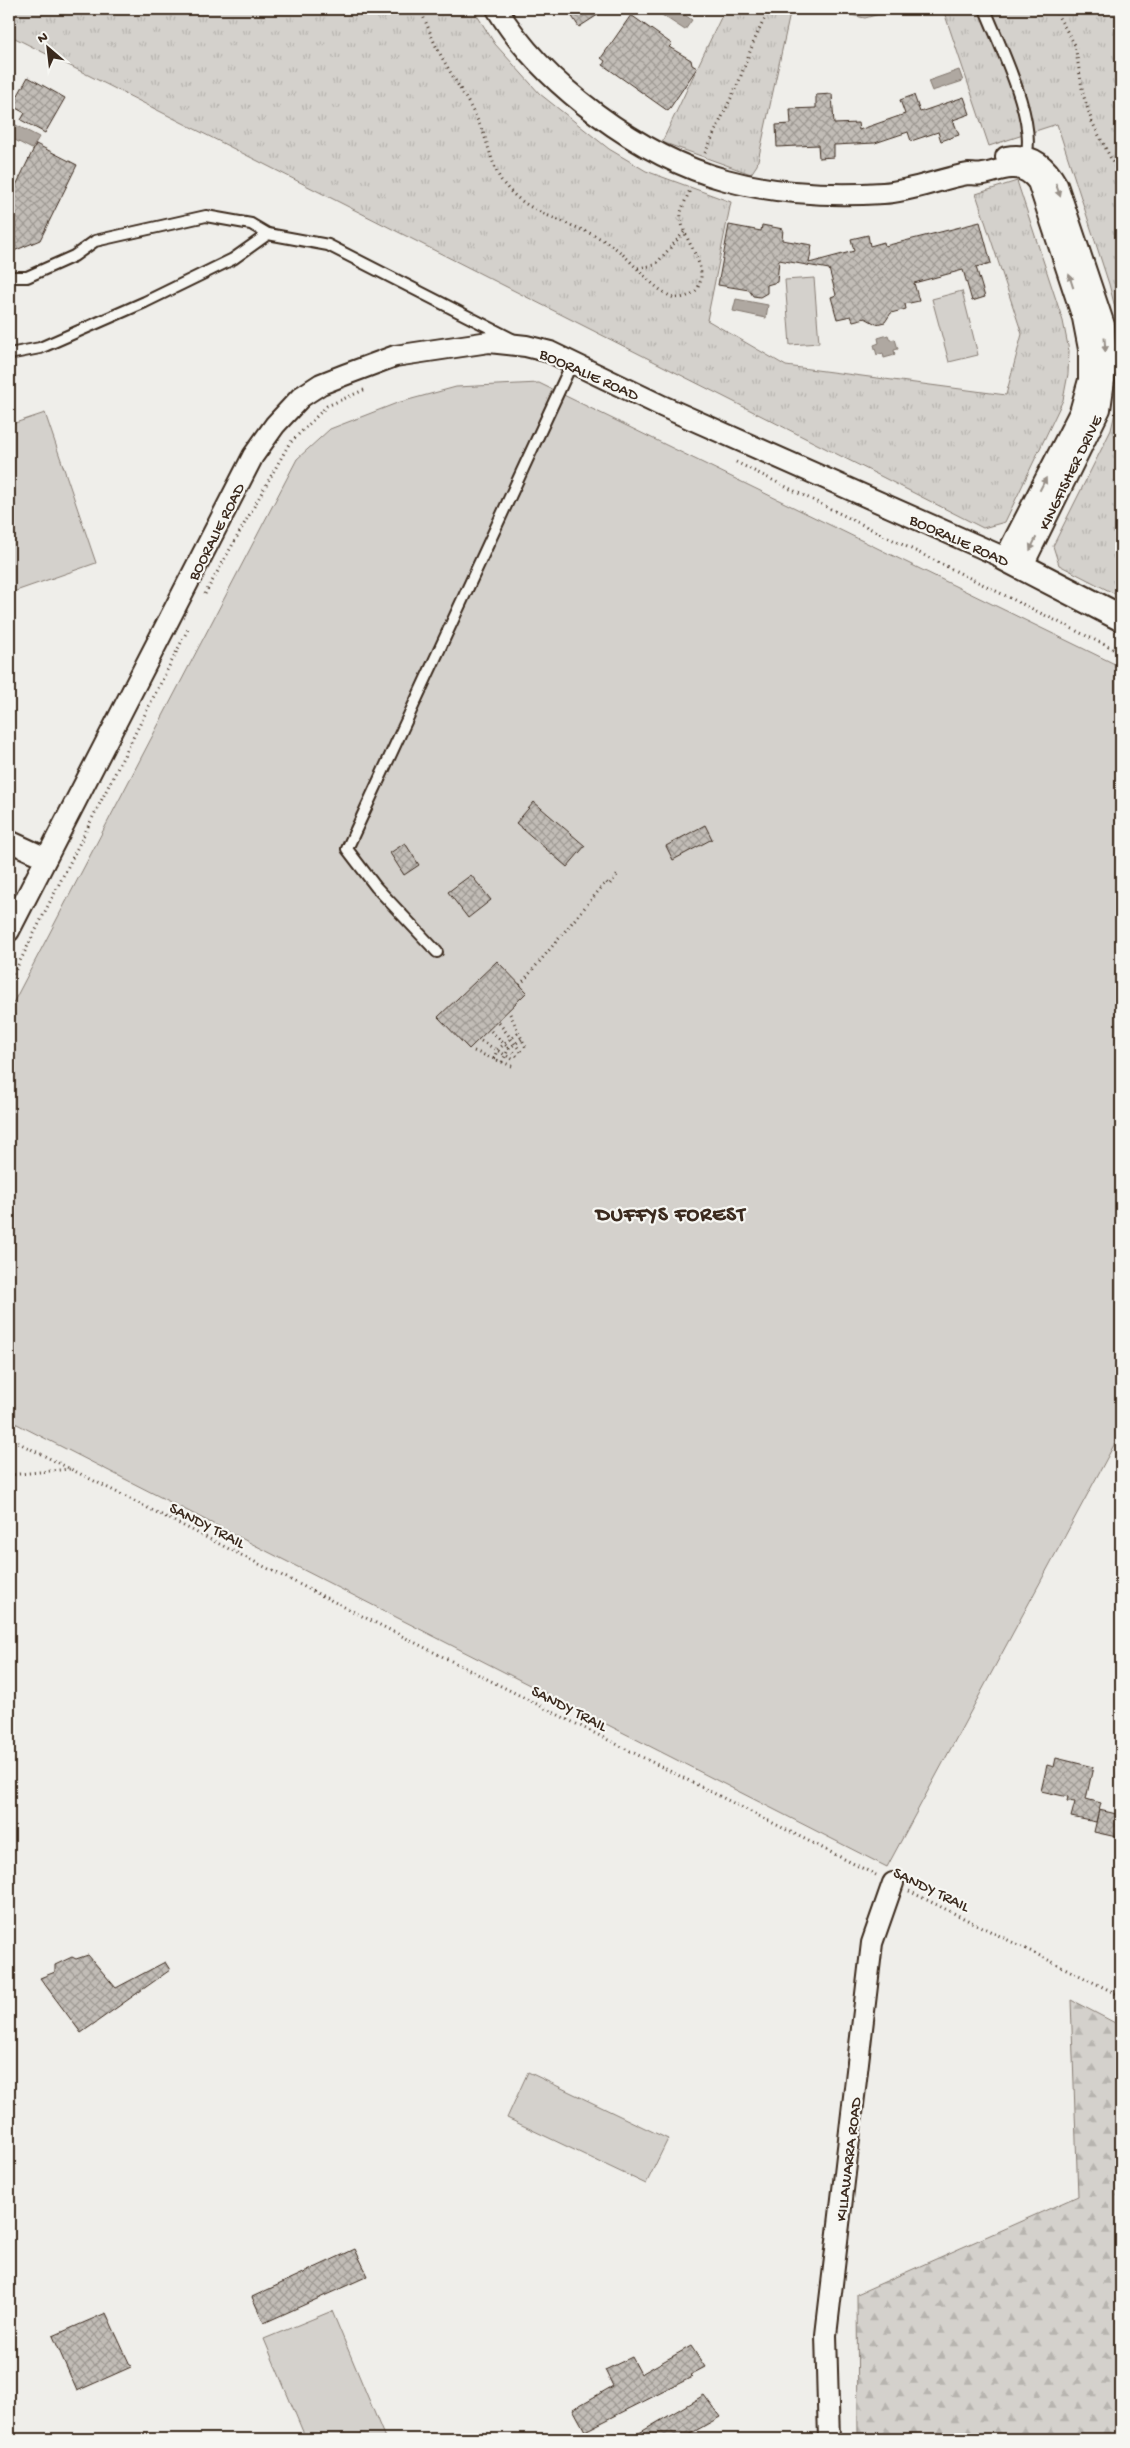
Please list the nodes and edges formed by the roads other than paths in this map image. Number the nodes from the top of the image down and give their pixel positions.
1 (497, 9) edge
2 (985, 9) edge
3 (1024, 163) junction
4 (268, 234) junction
5 (9, 278) edge
6 (526, 346) junction
7 (9, 354) edge
8 (572, 364) junction
9 (1013, 562) junction
10 (1121, 618) edge
11 (9, 841) edge
12 (46, 858) junction
13 (9, 931) edge
14 (437, 952) dead end
15 (893, 1883) road end
16 (829, 2439) edge

1 - 3 street
2 - 3 lane
3 - 9 street, KINGFISHER DRIVE
4 - 5 lane
4 - 6 lane
4 - 7 lane
6 - 8 street, BOORALIE ROAD
6 - 12 street, BOORALIE ROAD
8 - 9 street, BOORALIE ROAD
8 - 14 lane
9 - 10 street, BOORALIE ROAD
11 - 12 street
12 - 13 street, BOORALIE ROAD
15 - 16 street, KILLAWARRA ROAD

